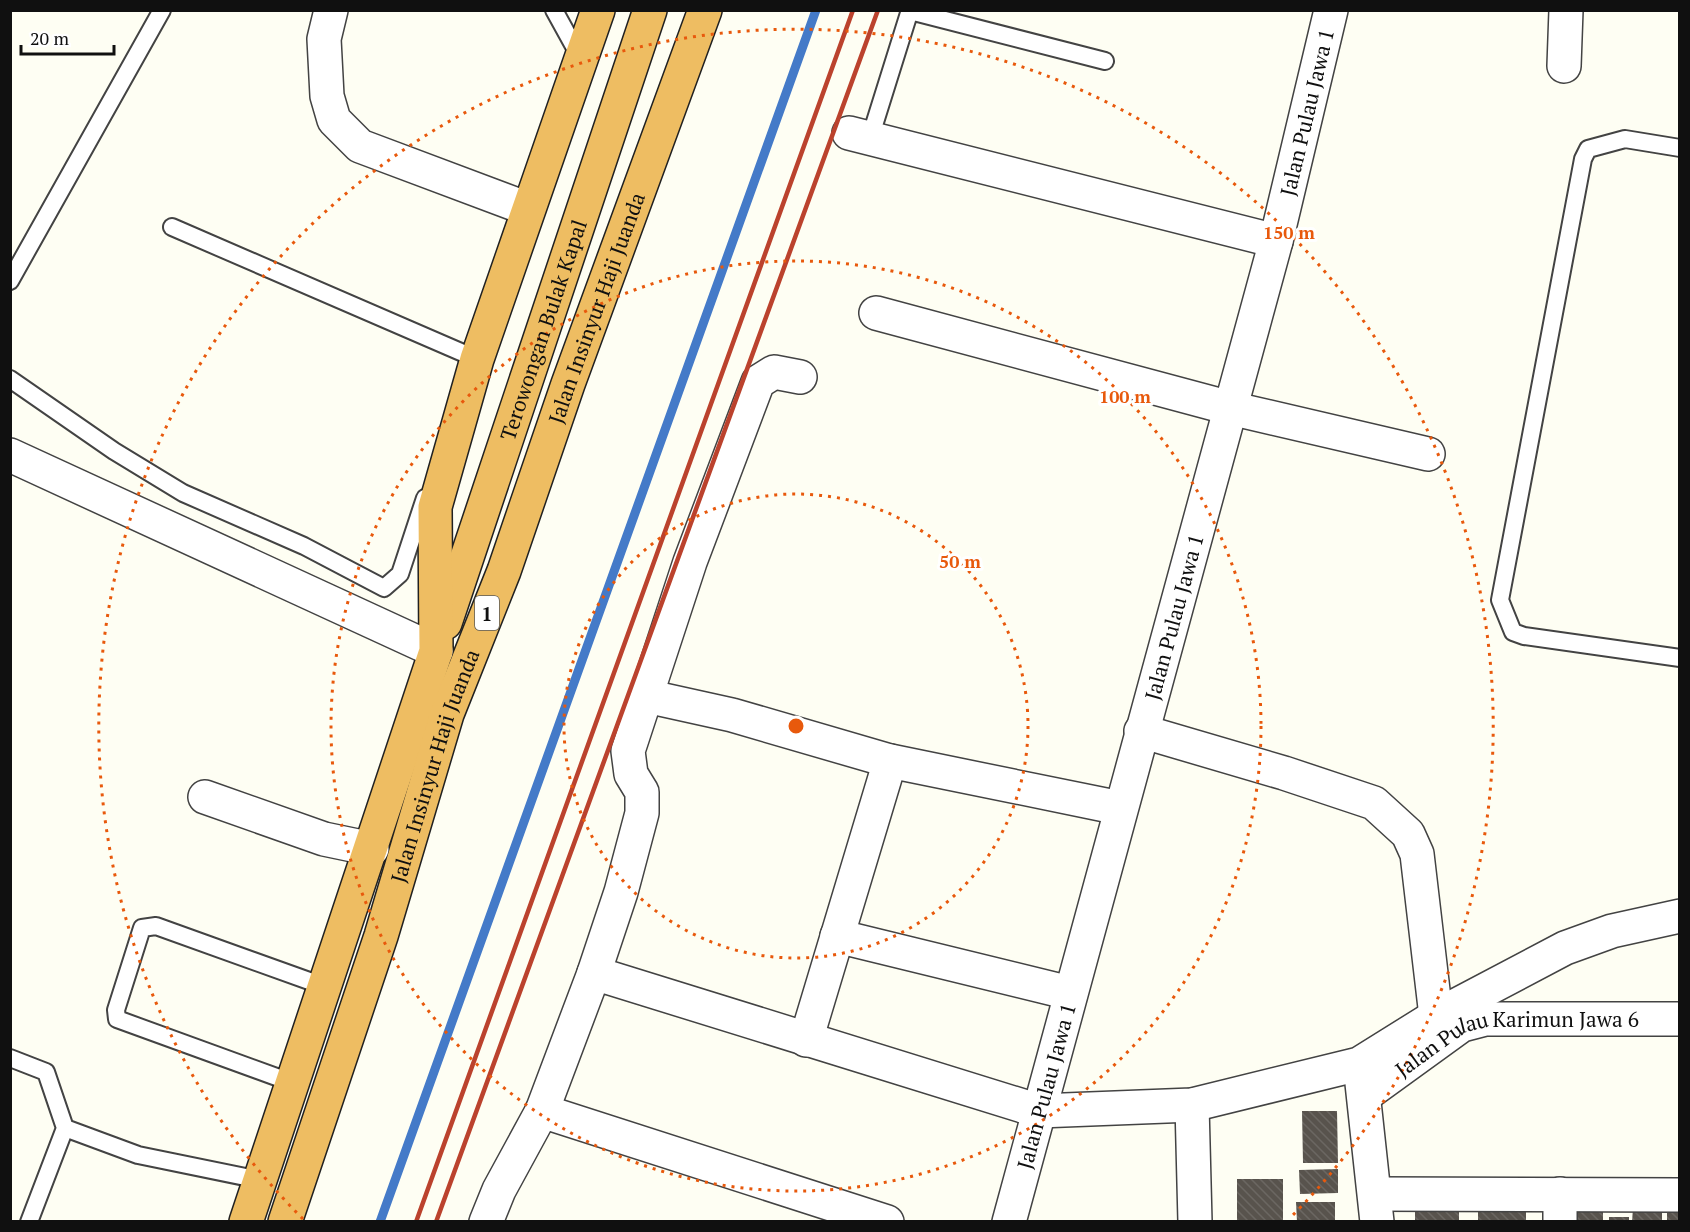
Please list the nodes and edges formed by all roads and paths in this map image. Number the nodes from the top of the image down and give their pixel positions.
1 (162, 10) edge
2 (331, 10) edge
3 (554, 10) edge
4 (598, 10) edge
5 (650, 10) edge
6 (692, 10) edge
7 (705, 10) edge
8 (1331, 10) edge
9 (1566, 10) edge
10 (910, 11) edge
11 (581, 59) junction
12 (1105, 61) dead end
13 (1564, 66) dead end
14 (859, 136) joint
15 (1680, 148) edge
16 (528, 209) junction
17 (172, 227) dead end
18 (1276, 241) junction
19 (10, 281) edge
20 (876, 313) dead end
21 (474, 358) junction
22 (800, 377) dead end
23 (10, 379) edge
24 (1230, 408) junction
25 (1428, 454) dead end
26 (10, 455) edge
27 (436, 651) junction
28 (1680, 658) edge
29 (646, 696) junction
30 (447, 714) junction
31 (1141, 732) junction
32 (890, 760) junction
33 (205, 797) dead end
34 (1120, 808) junction
35 (372, 849) junction
36 (1680, 916) edge
37 (837, 936) junction
38 (594, 973) junction
39 (326, 987) junction
40 (1070, 993) junction
41 (1436, 1016) junction
42 (1680, 1019) edge
43 (806, 1040) junction
44 (10, 1059) edge
45 (1359, 1064) junction
46 (294, 1083) junction
47 (1364, 1096) junction
48 (1192, 1105) junction
49 (542, 1111) junction
50 (1039, 1111) junction
51 (65, 1128) junction
52 (260, 1180) junction
53 (1680, 1195) edge
54 (1377, 1208) edge
55 (1560, 1208) edge
56 (29, 1221) edge
57 (246, 1221) edge
58 (285, 1221) edge
59 (486, 1221) edge
60 (887, 1221) edge
61 (1009, 1221) edge
62 (1195, 1221) edge

1 - 19 lane
2 - 16 street
3 - 11 lane
4 - 11 highway, Jalan Insinyur Haji Juanda / 1
5 - 27 highway, Terowongan Bulak Kapal / 1
6 - 30 highway, Terowongan Bulak Kapal / 1
7 - 30 highway, Jalan Insinyur Haji Juanda / 1
8 - 18 street, Jalan Pulau Jawa 1
9 - 13 street
10 - 12 lane
10 - 14 lane
11 - 16 highway, Jalan Insinyur Haji Juanda / 1
14 - 18 street
15 - 28 lane
16 - 21 highway, Jalan Insinyur Haji Juanda / 1
17 - 21 lane
18 - 24 street, Jalan Pulau Jawa 1
20 - 24 street
21 - 23 lane
21 - 27 highway, Jalan Insinyur Haji Juanda / 1
22 - 29 street
24 - 25 street
24 - 31 street, Jalan Pulau Jawa 1
26 - 27 street
27 - 35 highway, Jalan Insinyur Haji Juanda / 1
29 - 32 street
29 - 38 street
30 - 58 highway, Jalan Insinyur Haji Juanda / 1
31 - 34 street, Jalan Pulau Jawa 1
31 - 41 street
32 - 34 street
32 - 37 street
33 - 35 street
34 - 40 street, Jalan Pulau Jawa 1
35 - 39 highway, Jalan Insinyur Haji Juanda / 1
36 - 41 street
37 - 40 street
37 - 43 street
38 - 43 street
38 - 49 street
39 - 46 highway, Jalan Insinyur Haji Juanda / 1
39 - 46 lane
40 - 50 street, Jalan Pulau Jawa 1
41 - 45 street
42 - 47 street, Jalan Pulau Karimun Jawa 6
43 - 50 street
44 - 51 lane
45 - 47 street, Jalan Pulau Karimun Jawa 6
45 - 48 street
46 - 52 highway, Jalan Insinyur Haji Juanda / 1
47 - 54 street, Jalan Pulau Karimun Jawa 6
48 - 50 street
48 - 62 street
49 - 59 street
49 - 60 street
50 - 61 street, Jalan Pulau Jawa 1
51 - 52 lane
51 - 56 lane
52 - 57 highway, Jalan Insinyur Haji Juanda / 1
53 - 55 street
54 - 55 street

